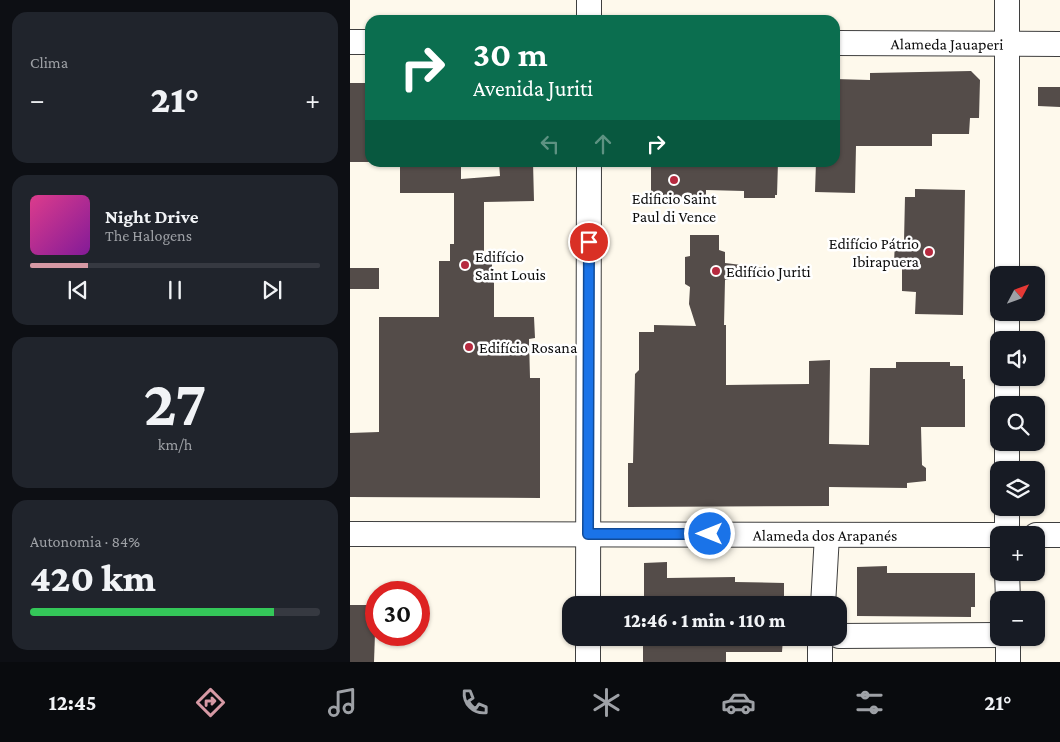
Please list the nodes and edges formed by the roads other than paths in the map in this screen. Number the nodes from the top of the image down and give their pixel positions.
1 (590, 0) edge
2 (1007, 0) edge
3 (589, 15) edge
4 (350, 42) edge
5 (365, 42) edge
6 (840, 43) edge
7 (1007, 44) junction
8 (1060, 44) edge
9 (589, 167) edge
10 (1007, 266) edge
11 (350, 534) edge
12 (588, 534) junction
13 (826, 535) junction
14 (990, 535) edge
15 (1045, 535) edge
16 (1060, 536) edge
17 (588, 596) edge
18 (823, 596) edge
19 (990, 635) edge
20 (847, 636) edge
21 (588, 646) edge
22 (820, 646) edge
23 (1008, 646) edge
24 (588, 662) edge
25 (820, 662) edge
26 (1008, 662) edge

1 - 3 street
2 - 7 street
4 - 5 street
6 - 7 street, Alameda Jauaperi
7 - 8 street, Alameda Jauaperi
7 - 10 street
9 - 12 street
11 - 12 street, Alameda dos Arapanés
12 - 13 street, Alameda dos Arapanés
12 - 17 street
13 - 14 street, Alameda dos Arapanés
13 - 18 street
15 - 16 street
19 - 20 street
21 - 24 street
22 - 25 street
23 - 26 street

